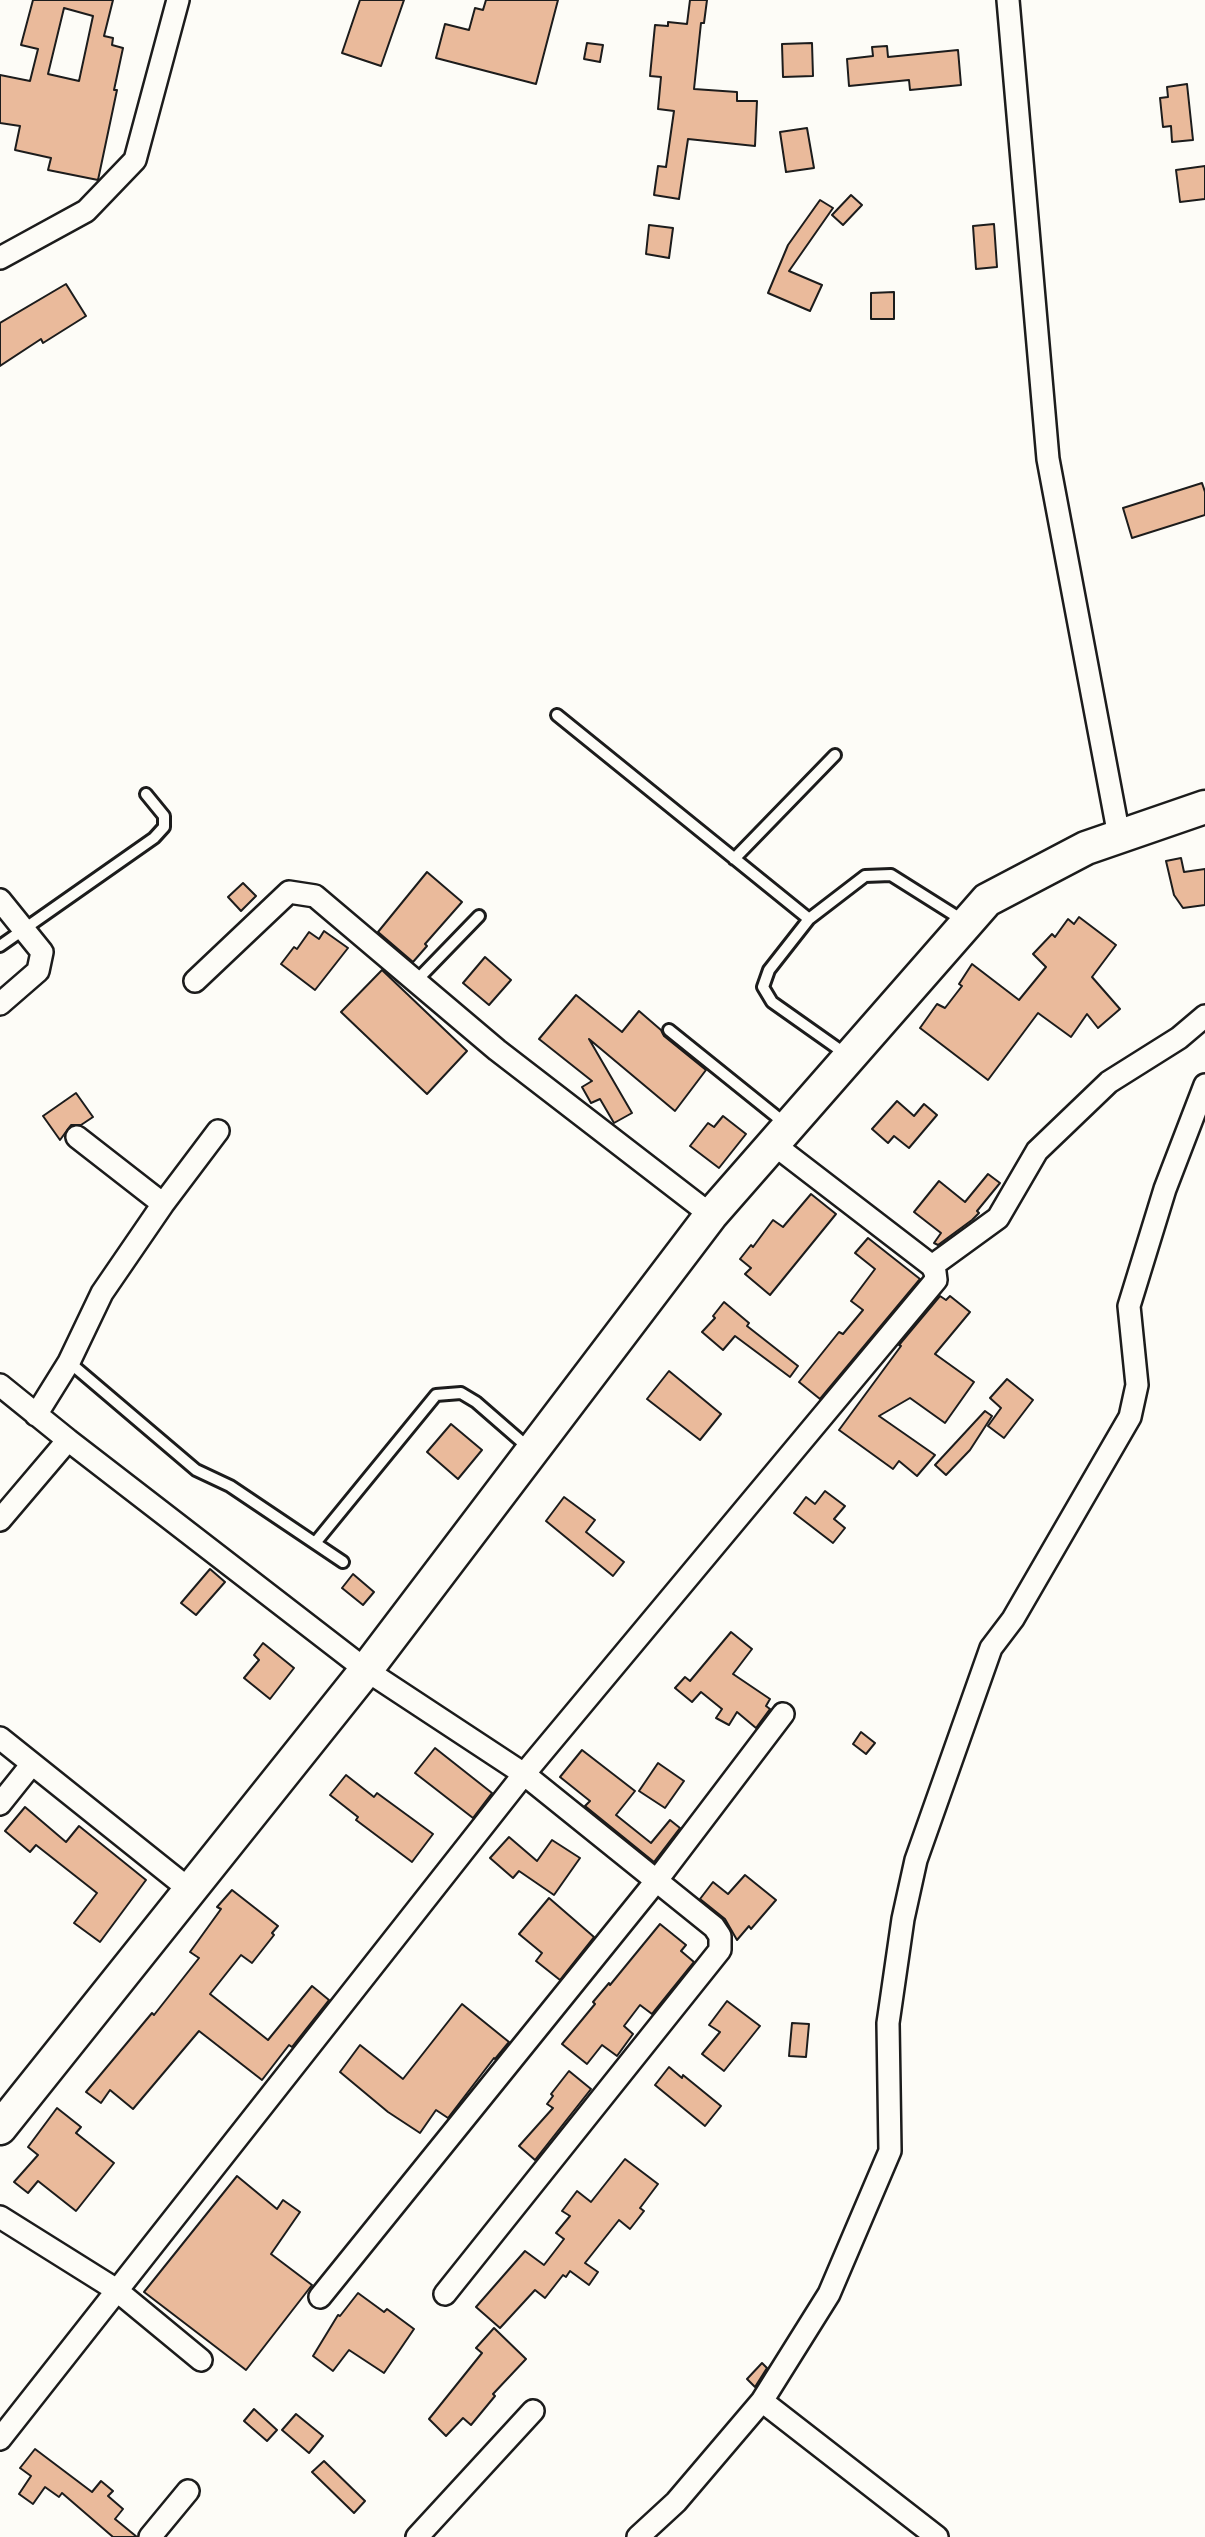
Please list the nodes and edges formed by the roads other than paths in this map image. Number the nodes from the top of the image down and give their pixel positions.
1 (178, 0) edge
2 (1008, 0) edge
3 (0, 258) edge
4 (557, 715) dead end
5 (835, 755) dead end
6 (146, 794) dead end
7 (1205, 807) edge
8 (1119, 836) junction
9 (734, 859) junction
10 (0, 901) edge
11 (479, 916) dead end
12 (809, 919) junction
13 (968, 923) junction
14 (25, 930) junction
15 (0, 946) edge
16 (195, 981) dead end
17 (416, 981) junction
18 (0, 1004) edge
19 (1205, 1016) edge
20 (669, 1030) dead end
21 (849, 1057) junction
22 (1205, 1085) edge
23 (218, 1131) dead end
24 (780, 1135) junction
25 (77, 1137) dead end
26 (163, 1204) junction
27 (711, 1215) junction
28 (932, 1266) junction
29 (69, 1362) junction
30 (0, 1385) edge
31 (36, 1415) junction
32 (68, 1440) junction
33 (532, 1451) junction
34 (0, 1520) edge
35 (315, 1543) junction
36 (343, 1562) dead end
37 (366, 1670) junction
38 (783, 1714) dead end
39 (0, 1738) edge
40 (32, 1763) junction
41 (524, 1774) junction
42 (0, 1804) edge
43 (657, 1880) junction
44 (190, 1889) junction
45 (0, 2127) edge
46 (0, 2217) edge
47 (116, 2289) junction
48 (445, 2294) dead end
49 (320, 2297) dead end
50 (201, 2360) dead end
51 (762, 2401) junction
52 (533, 2411) dead end
53 (0, 2439) edge
54 (188, 2491) dead end
55 (150, 2537) edge
56 (417, 2537) edge
57 (638, 2537) edge
58 (937, 2537) edge

1 - 3 street
2 - 8 street
4 - 9 lane
5 - 9 lane
6 - 14 lane
7 - 8 street
8 - 13 street
9 - 12 lane
10 - 14 street
11 - 17 lane
12 - 13 lane
12 - 21 lane
13 - 21 street
14 - 15 lane
14 - 18 street
16 - 17 street
17 - 27 street
19 - 28 street
20 - 24 lane
21 - 24 street
22 - 51 street
23 - 26 street
24 - 27 street
24 - 28 street
25 - 26 street
26 - 29 street
27 - 33 street
28 - 41 street
29 - 31 street
29 - 35 lane
30 - 31 street
31 - 32 street
32 - 34 street
32 - 37 street
33 - 35 lane
33 - 37 street
35 - 36 lane
37 - 41 street
37 - 44 street
38 - 43 street
39 - 40 street
40 - 42 street
40 - 44 street
41 - 43 street
41 - 47 street
43 - 48 street
43 - 49 street
44 - 45 street
46 - 47 street
47 - 50 street
47 - 53 street
51 - 57 street
51 - 58 street
52 - 56 street
54 - 55 street

